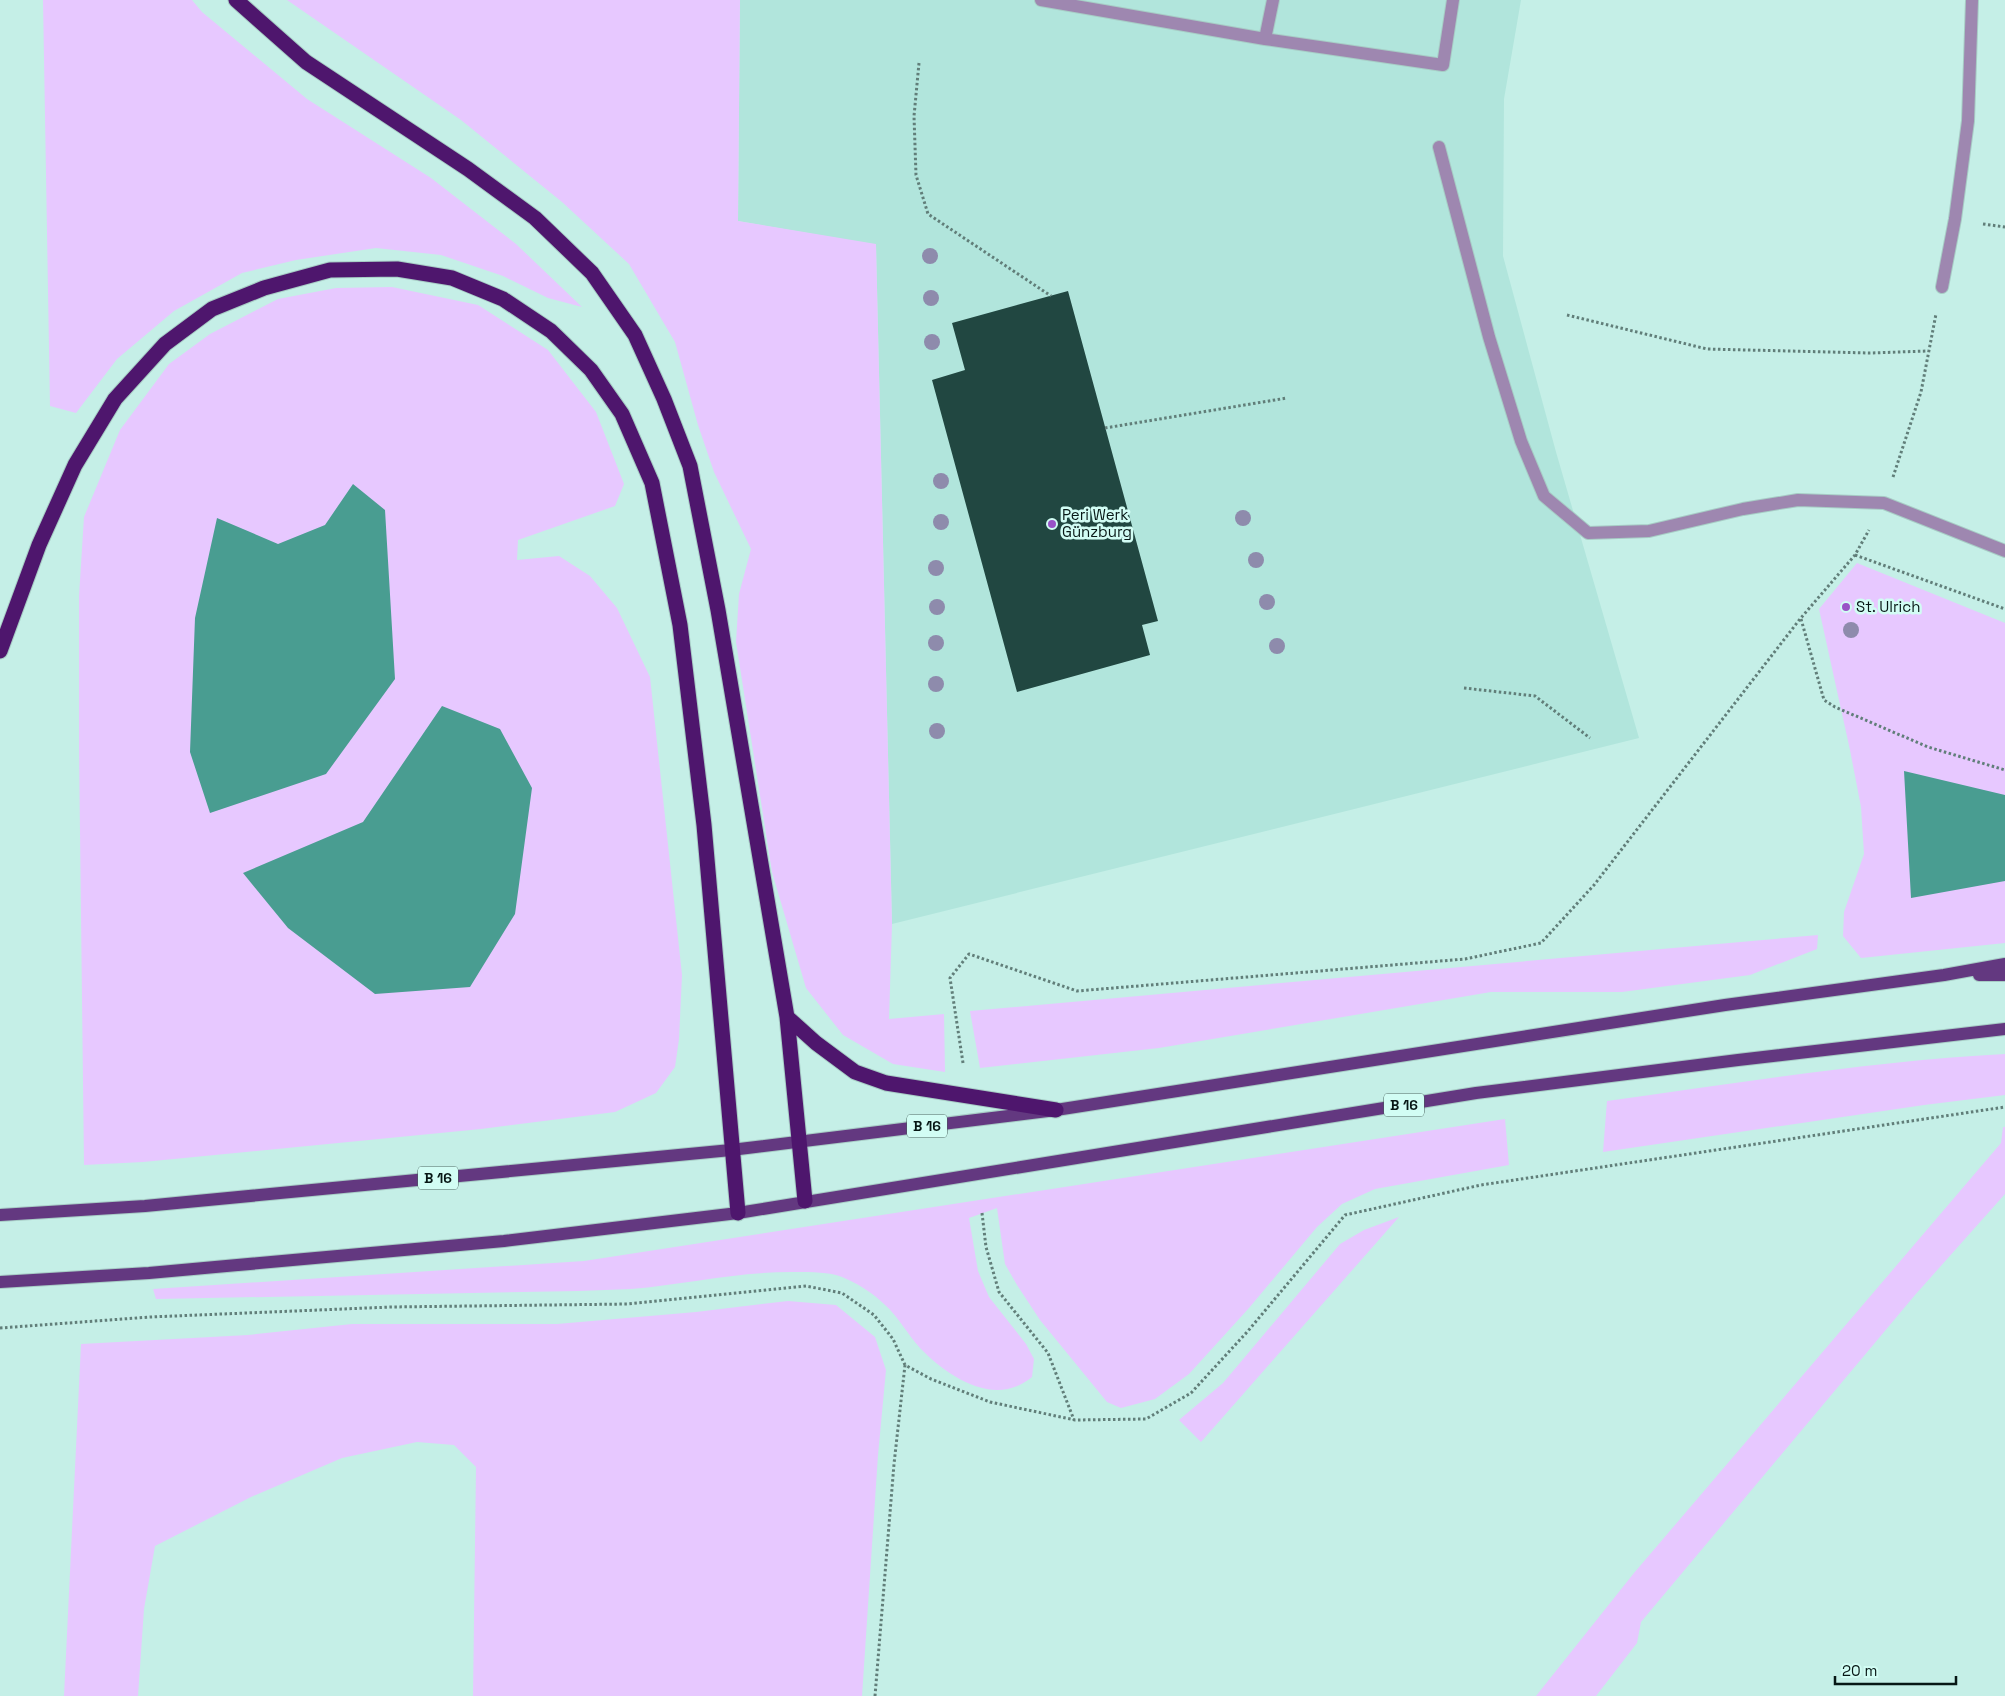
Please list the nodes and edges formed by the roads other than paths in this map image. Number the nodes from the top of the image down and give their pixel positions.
1 (236, 0) edge
2 (1041, 0) edge
3 (1273, 0) edge
4 (1453, 0) edge
5 (1972, 0) edge
6 (1265, 39) junction
7 (1439, 148) dead end
8 (1942, 287) road end
9 (2005, 551) edge
10 (0, 651) edge
11 (2005, 964) edge
12 (1944, 975) junction
13 (2005, 975) edge
14 (788, 1017) junction
15 (2005, 1029) edge
16 (1056, 1110) junction
17 (799, 1142) junction
18 (731, 1150) junction
19 (805, 1201) junction
20 (738, 1213) junction
21 (0, 1215) edge
22 (0, 1282) edge

1 - 14 highway
2 - 6 street
3 - 6 street
4 - 6 street
5 - 8 street
7 - 9 street
10 - 18 highway
11 - 12 main road
12 - 13 main road, B 16
12 - 16 main road, B 16
14 - 16 highway
14 - 17 highway
15 - 19 main road, B 16
16 - 17 main road, B 16
17 - 18 main road, B 16
17 - 19 highway
18 - 20 highway
18 - 21 main road, B 16
19 - 20 main road, B 16
20 - 22 main road, B 16

